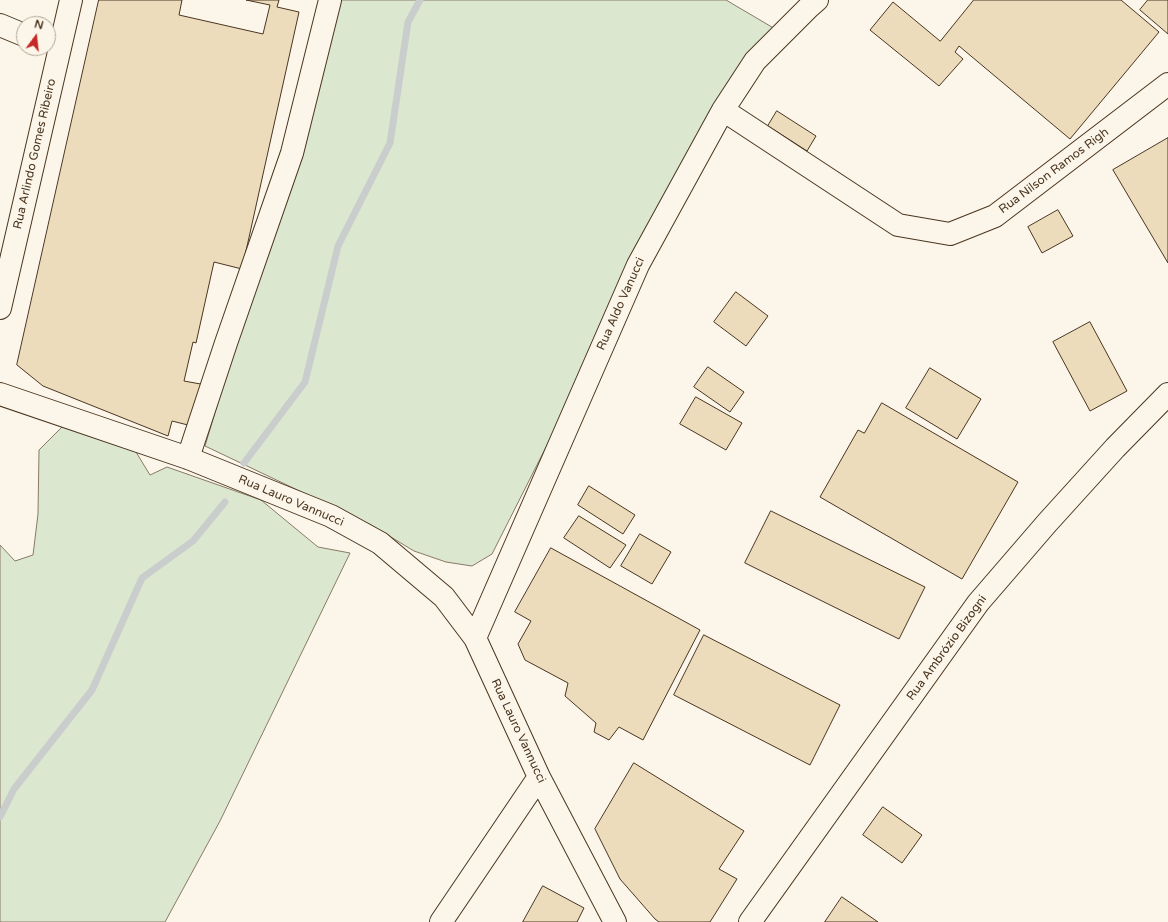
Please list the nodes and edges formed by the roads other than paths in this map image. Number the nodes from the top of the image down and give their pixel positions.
1 (71, 0) edge
2 (330, 0) edge
3 (817, 0) edge
4 (0, 25) edge
5 (16, 32) edge
6 (56, 41) edge
7 (52, 56) edge
8 (1168, 84) edge
9 (723, 110) junction
10 (0, 308) edge
11 (0, 394) edge
12 (1168, 394) edge
13 (188, 458) junction
14 (475, 638) junction
15 (539, 777) junction
16 (441, 922) edge
17 (615, 922) edge
18 (750, 922) edge

1 - 6 street, Rua Arlindo Gomes Ribeiro
2 - 13 street
3 - 9 street, Rua Aldo Vanucci
4 - 5 street
7 - 10 street, Rua Arlindo Gomes Ribeiro
8 - 9 street, Rua Nilson Ramos Righ
9 - 14 street, Rua Aldo Vanucci
11 - 13 street, Rua Lauro Vannucci
12 - 18 street, Rua Ambrózio Bizogni
13 - 14 street, Rua Lauro Vannucci
14 - 15 street, Rua Lauro Vannucci
15 - 16 street
15 - 17 street, Rua Lauro Vannucci

